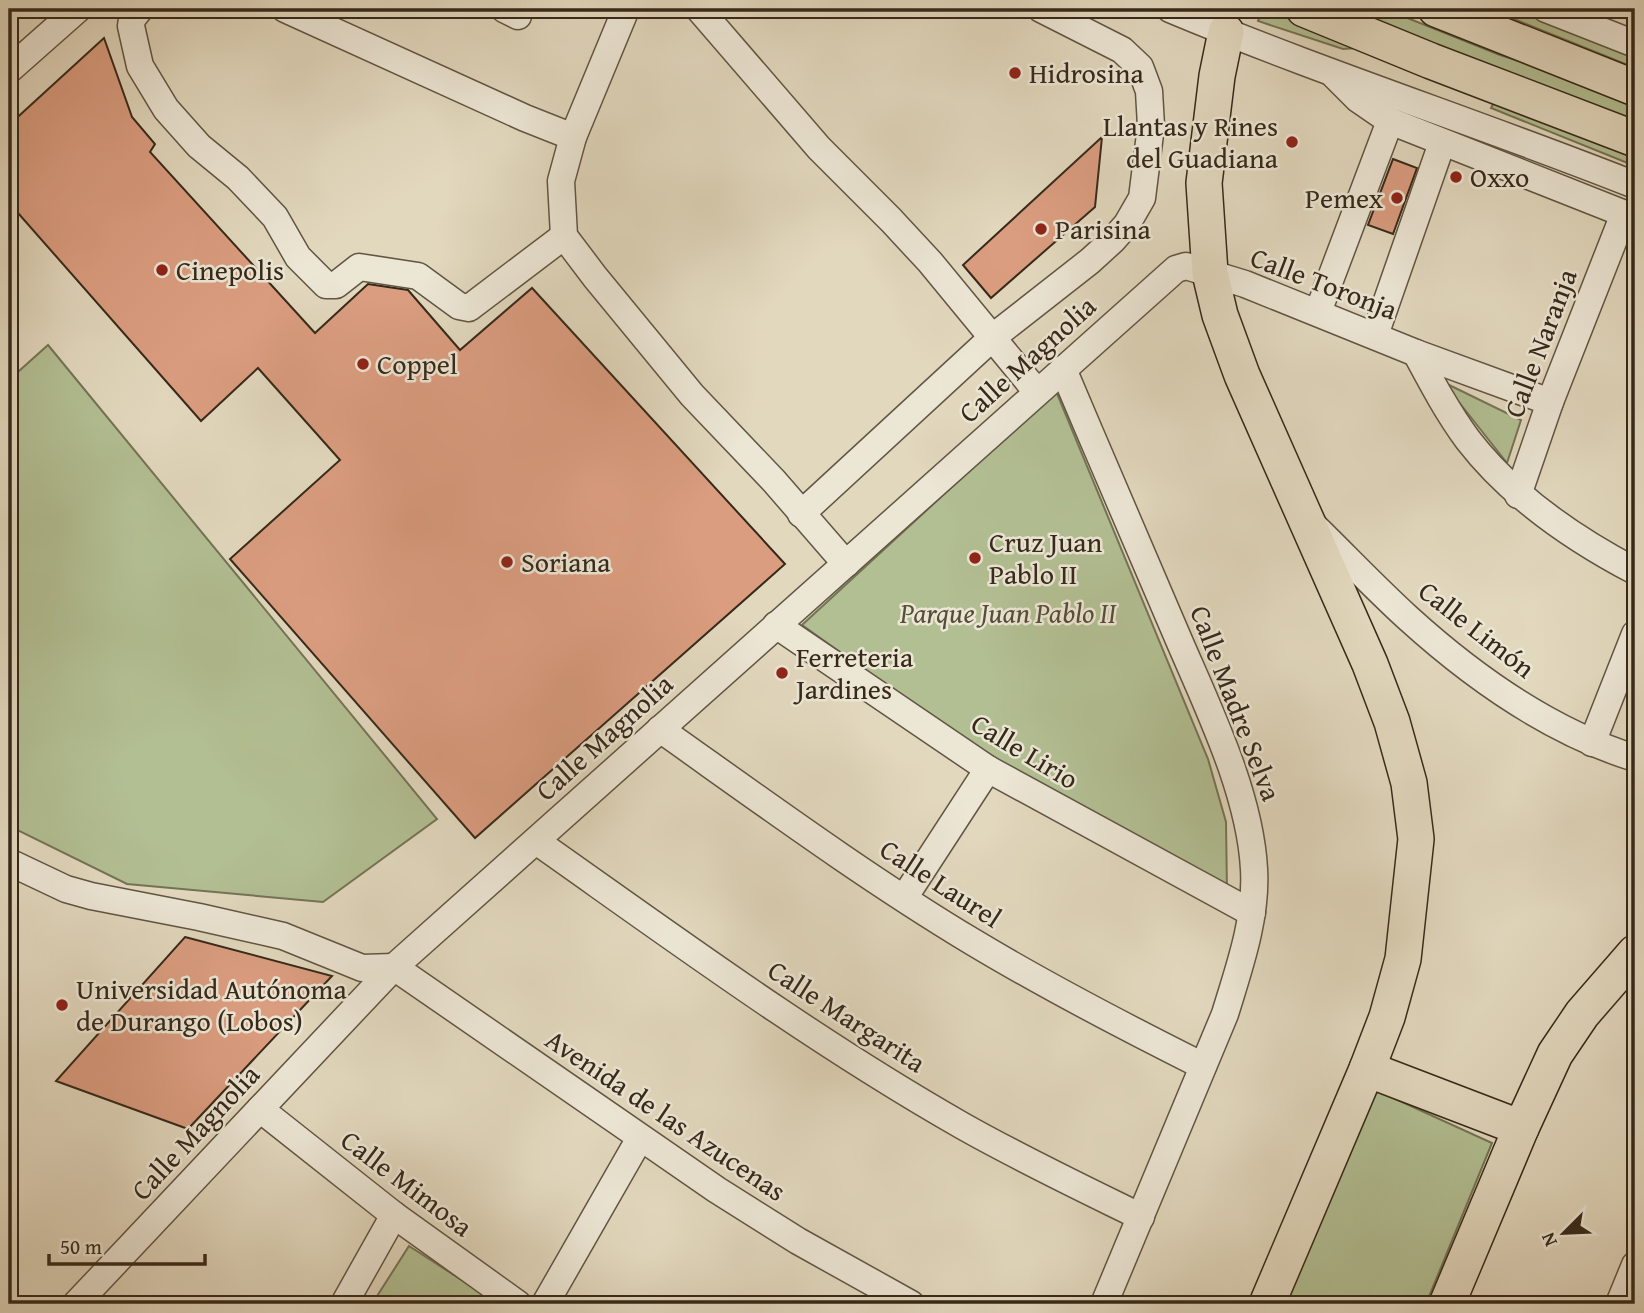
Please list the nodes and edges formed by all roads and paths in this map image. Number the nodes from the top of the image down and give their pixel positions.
1 (78, 9) edge
2 (140, 9) edge
3 (285, 9) edge
4 (625, 9) edge
5 (699, 9) edge
6 (1041, 9) edge
7 (1170, 9) edge
8 (1304, 9) edge
9 (1436, 9) edge
10 (1546, 9) edge
11 (1226, 32) junction
12 (1635, 44) edge
13 (9, 70) edge
14 (1331, 71) junction
15 (1635, 88) edge
16 (1390, 121) junction
17 (573, 137) junction
18 (1515, 138) junction
19 (1635, 139) edge
20 (1442, 143) junction
21 (1470, 153) junction
22 (1635, 185) edge
23 (1630, 216) edge
24 (564, 236) junction
25 (1210, 273) junction
26 (1318, 312) junction
27 (1376, 335) junction
28 (993, 337) junction
29 (1416, 353) junction
30 (1063, 369) junction
31 (1037, 392) junction
32 (1550, 402) junction
33 (1518, 495) junction
34 (801, 514) junction
35 (1304, 515) junction
36 (846, 564) junction
37 (1635, 571) edge
38 (776, 625) junction
39 (1635, 634) edge
40 (660, 729) junction
41 (1592, 743) junction
42 (1635, 758) edge
43 (988, 769) junction
44 (536, 841) junction
45 (9, 862) edge
46 (904, 898) junction
47 (1252, 913) junction
48 (1635, 953) edge
49 (394, 967) junction
50 (1203, 1066) junction
51 (1367, 1069) junction
52 (260, 1109) junction
53 (1521, 1128) junction
54 (640, 1138) junction
55 (394, 1215) junction
56 (1141, 1217) junction
57 (1634, 1271) edge
58 (76, 1304) edge
59 (344, 1304) edge
60 (517, 1304) edge
61 (545, 1304) edge
62 (911, 1304) edge
63 (1104, 1304) edge
64 (1267, 1304) edge
65 (1447, 1304) edge
66 (1619, 1304) edge

1 - 13 street
2 - 24 street
3 - 17 street
4 - 17 street
5 - 28 street
6 - 28 street
7 - 11 street
8 - 19 main road
9 - 15 main road
10 - 12 street
11 - 14 street
11 - 25 main road
14 - 16 street
14 - 18 street
16 - 20 street
16 - 26 street
17 - 24 street
18 - 21 street
18 - 22 street
20 - 21 street
20 - 27 street
21 - 23 street
23 - 32 street, Calle Naranja
24 - 34 street
25 - 26 street, Calle Toronja
25 - 30 street, Calle Magnolia
25 - 35 main road
26 - 27 street, Calle Toronja
27 - 29 street, Calle Toronja
28 - 31 street
28 - 34 street
29 - 32 street, Calle Toronja
29 - 33 street, Calle Toronja
30 - 31 street, Calle Magnolia
30 - 47 street, Calle Madre Selva
31 - 36 street, Calle Magnolia
32 - 33 street, Calle Naranja
33 - 37 street, Calle Toronja
34 - 36 street
35 - 41 street, Calle Limón
35 - 51 main road
36 - 38 street, Calle Magnolia
38 - 40 street, Calle Magnolia
38 - 43 street, Calle Lirio
39 - 41 street
40 - 44 street, Calle Magnolia
40 - 46 street, Calle Laurel
41 - 42 street, Calle Limón
43 - 46 street
43 - 47 street, Calle Lirio
44 - 49 street, Calle Magnolia
44 - 56 street, Calle Margarita
45 - 49 street
46 - 50 street, Calle Laurel
47 - 50 street, Calle Madre Selva
48 - 53 main road
49 - 52 street, Calle Magnolia
49 - 54 street, Avenida de las Azucenas
50 - 56 street, Calle Madre Selva
51 - 53 main road
51 - 64 main road
52 - 55 street, Calle Mimosa
52 - 58 street, Calle Magnolia
53 - 65 main road
54 - 61 street
54 - 62 street, Avenida de las Azucenas
55 - 59 street
55 - 60 street, Calle Mimosa
56 - 63 street, Calle Madre Selva
57 - 66 street

